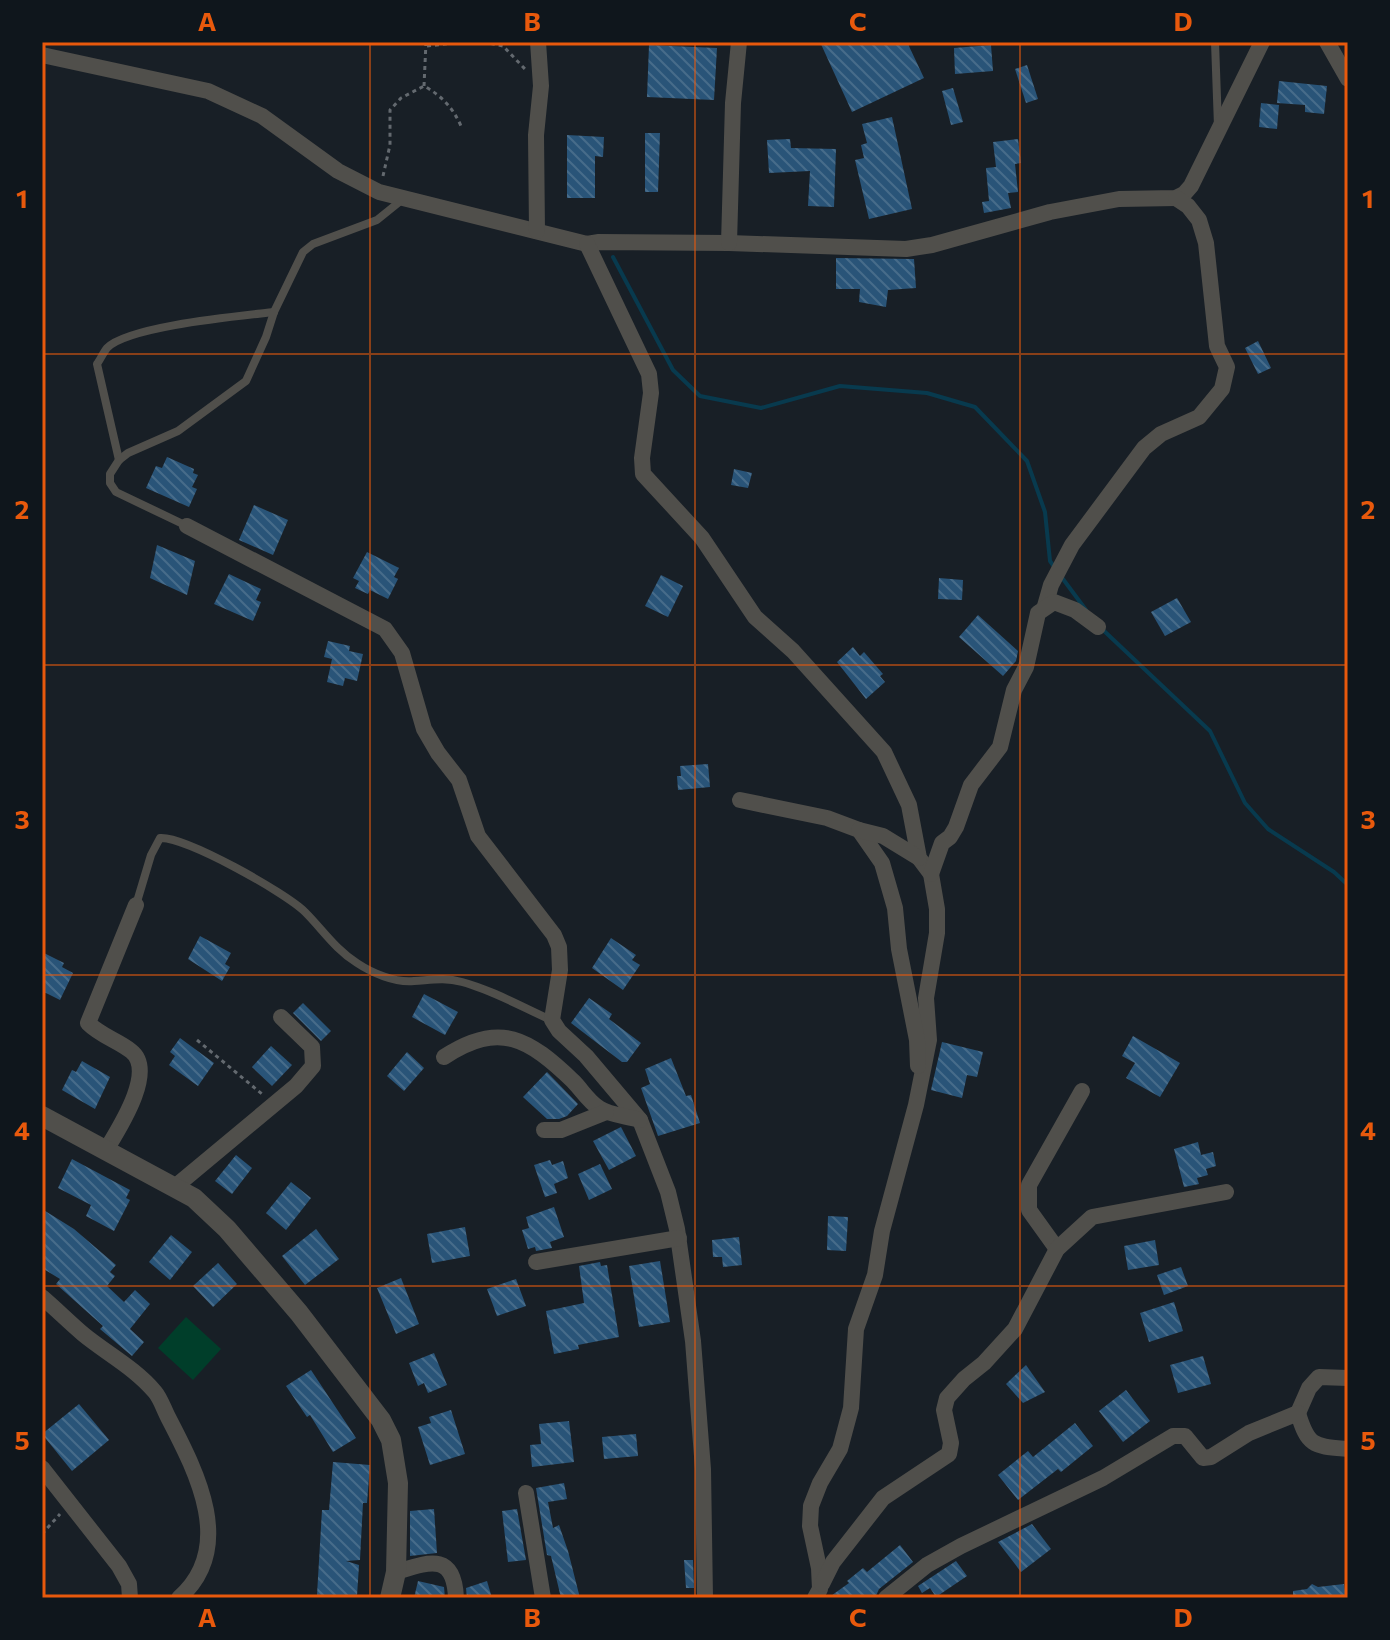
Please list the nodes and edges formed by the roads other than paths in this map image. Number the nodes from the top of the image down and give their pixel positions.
1 (538, 42) edge
2 (739, 42) edge
3 (1215, 42) edge
4 (1262, 42) edge
5 (1327, 42) edge
6 (42, 55) edge
7 (1348, 79) edge
8 (1218, 131) junction
9 (1176, 198) junction
10 (404, 199) junction
11 (537, 231) junction
12 (729, 243) junction
13 (587, 244) junction
14 (274, 312) junction
15 (119, 460) junction
16 (187, 526) joint
17 (1045, 606) junction
18 (1098, 627) dead end
19 (740, 800) dead end
20 (859, 830) junction
21 (919, 858) junction
22 (931, 874) junction
23 (136, 905) joint
24 (281, 1017) dead end
25 (552, 1020) junction
26 (444, 1057) dead end
27 (920, 1087) junction
28 (1082, 1091) dead end
29 (606, 1112) junction
30 (42, 1116) edge
31 (640, 1120) junction
32 (544, 1130) dead end
33 (106, 1150) junction
34 (176, 1186) junction
35 (1226, 1192) dead end
36 (679, 1238) junction
37 (1057, 1249) junction
38 (536, 1262) dead end
39 (42, 1297) edge
40 (1348, 1378) edge
41 (1298, 1413) junction
42 (1348, 1449) edge
43 (42, 1468) edge
44 (526, 1493) dead end
45 (396, 1572) junction
46 (818, 1593) edge
47 (131, 1598) edge
48 (179, 1598) edge
49 (390, 1598) edge
50 (456, 1598) edge
51 (543, 1598) edge
52 (705, 1598) edge
53 (886, 1598) edge

1 - 11 street
2 - 12 street
3 - 8 lane
4 - 8 street
5 - 7 street
6 - 10 street
8 - 9 street
9 - 12 street
9 - 17 street
10 - 11 street
10 - 14 lane
11 - 13 street
12 - 13 street
13 - 21 street
14 - 15 lane
14 - 15 lane
15 - 16 lane
16 - 25 street
17 - 18 street
17 - 22 street
19 - 20 street
20 - 21 street
20 - 27 street
21 - 22 street
22 - 27 street
23 - 25 lane
23 - 33 street
24 - 34 street
25 - 31 street
26 - 29 street
27 - 46 street
28 - 37 street
29 - 31 street
29 - 32 street
30 - 33 street
31 - 36 street
33 - 34 street
34 - 45 street
35 - 37 street
36 - 38 street
36 - 52 street
37 - 46 street
39 - 48 street
40 - 41 street
41 - 42 street
41 - 53 street
43 - 47 street
44 - 51 street
45 - 49 street
45 - 50 street

